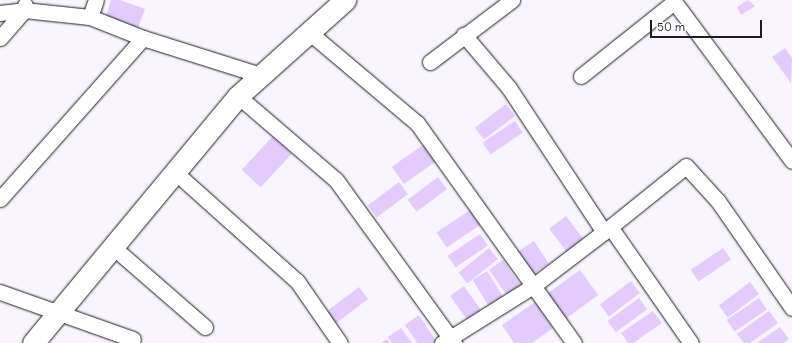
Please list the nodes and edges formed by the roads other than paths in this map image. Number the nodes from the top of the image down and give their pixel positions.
1 (96, 0) edge
2 (345, 0) edge
3 (512, 0) edge
4 (673, 1) edge
5 (24, 5) edge
6 (0, 13) edge
7 (90, 17) junction
8 (310, 33) junction
9 (464, 35) junction
10 (0, 38) edge
11 (143, 38) junction
12 (430, 62) dead end
13 (260, 75) junction
14 (581, 76) dead end
15 (238, 96) junction
16 (792, 161) edge
17 (176, 173) junction
18 (0, 199) edge
19 (607, 230) junction
20 (113, 247) junction
21 (533, 286) junction
22 (0, 292) edge
23 (792, 308) edge
24 (57, 312) junction
25 (205, 327) dead end
26 (133, 339) dead end
27 (449, 341) edge
28 (33, 343) edge
29 (340, 343) edge
30 (574, 343) edge
31 (691, 343) edge

1 - 7 street
2 - 8 street
3 - 9 street
4 - 14 street
4 - 16 street
5 - 6 street
5 - 7 street
5 - 10 street
7 - 11 street
8 - 13 street
8 - 21 street
9 - 12 street
9 - 19 street
11 - 13 street
11 - 18 street
13 - 15 street
15 - 17 street
15 - 27 street
17 - 20 street
17 - 29 street
19 - 21 street
19 - 23 street
19 - 31 street
20 - 24 street
20 - 25 street
21 - 27 street
21 - 30 street
22 - 24 street
24 - 26 street
24 - 28 street

